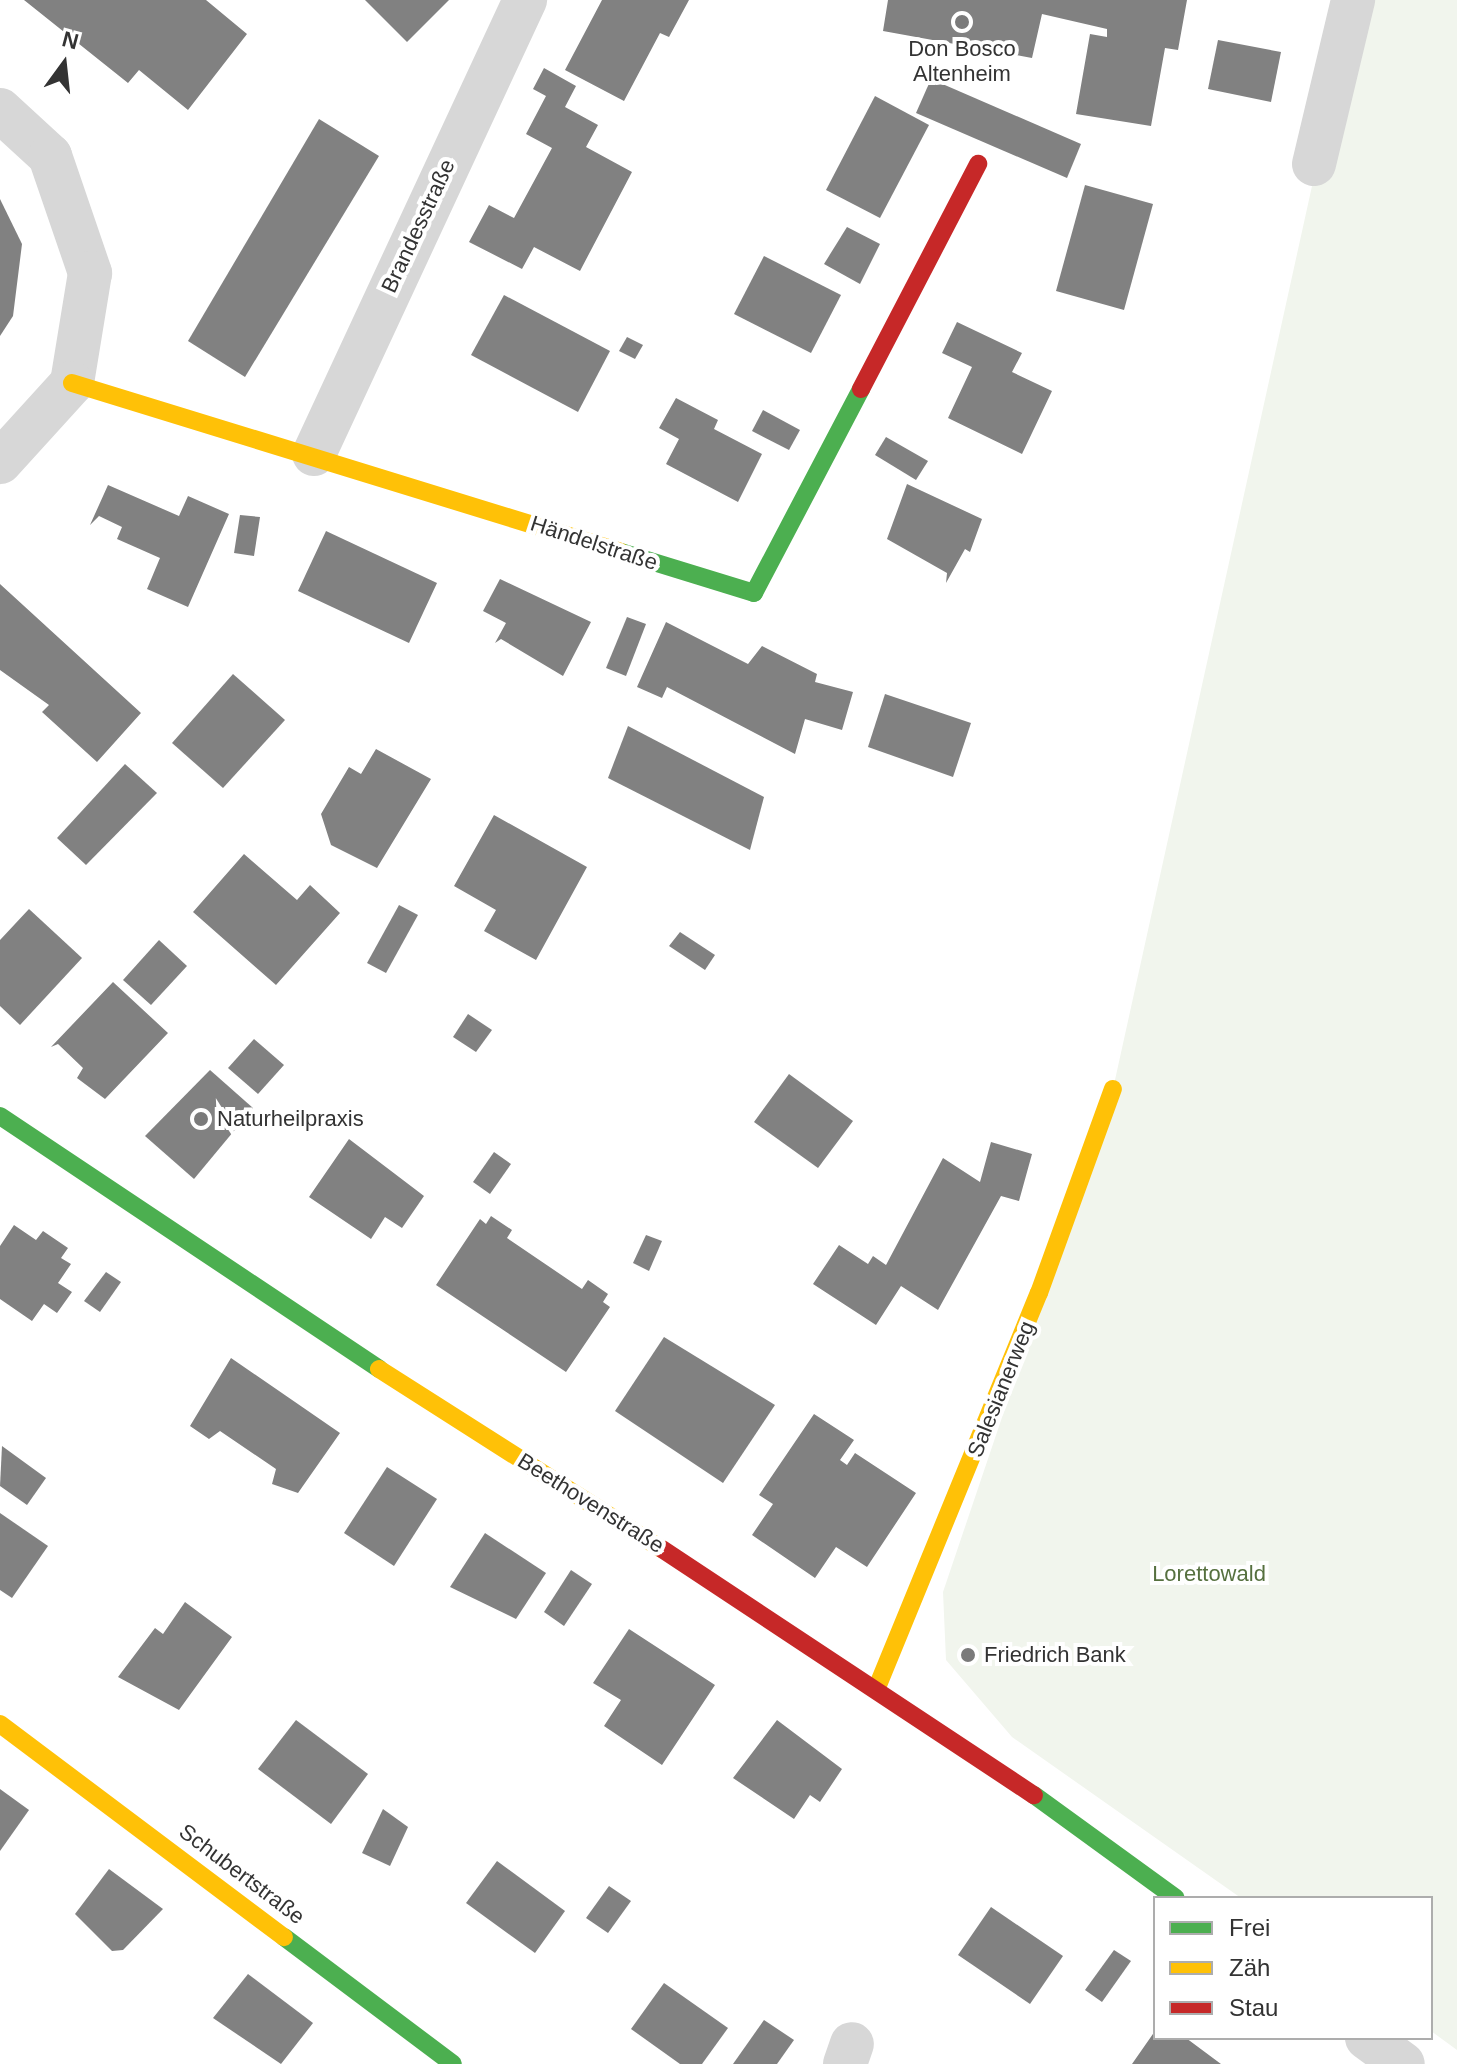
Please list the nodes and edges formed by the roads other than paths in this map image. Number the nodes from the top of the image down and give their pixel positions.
1 (525, 0) edge
2 (1353, 0) edge
3 (0, 110) edge
4 (978, 164) dead end
5 (1314, 164) dead end
6 (72, 383) junction
7 (314, 454) junction
8 (0, 462) edge
9 (1113, 1089) dead end
10 (0, 1116) edge
11 (878, 1685) junction
12 (0, 1724) edge
13 (1173, 1896) edge
14 (1370, 2040) edge
15 (453, 2064) edge
16 (1403, 2064) edge

1 - 7 street, Brandesstraße
2 - 5 street
3 - 6 street
4 - 7 street, Händelstraße
6 - 7 street, Händelstraße
6 - 8 street
9 - 11 street, Salesianerweg
10 - 11 street, Beethovenstraße
11 - 13 street, Beethovenstraße
12 - 15 street, Schubertstraße
14 - 16 street

